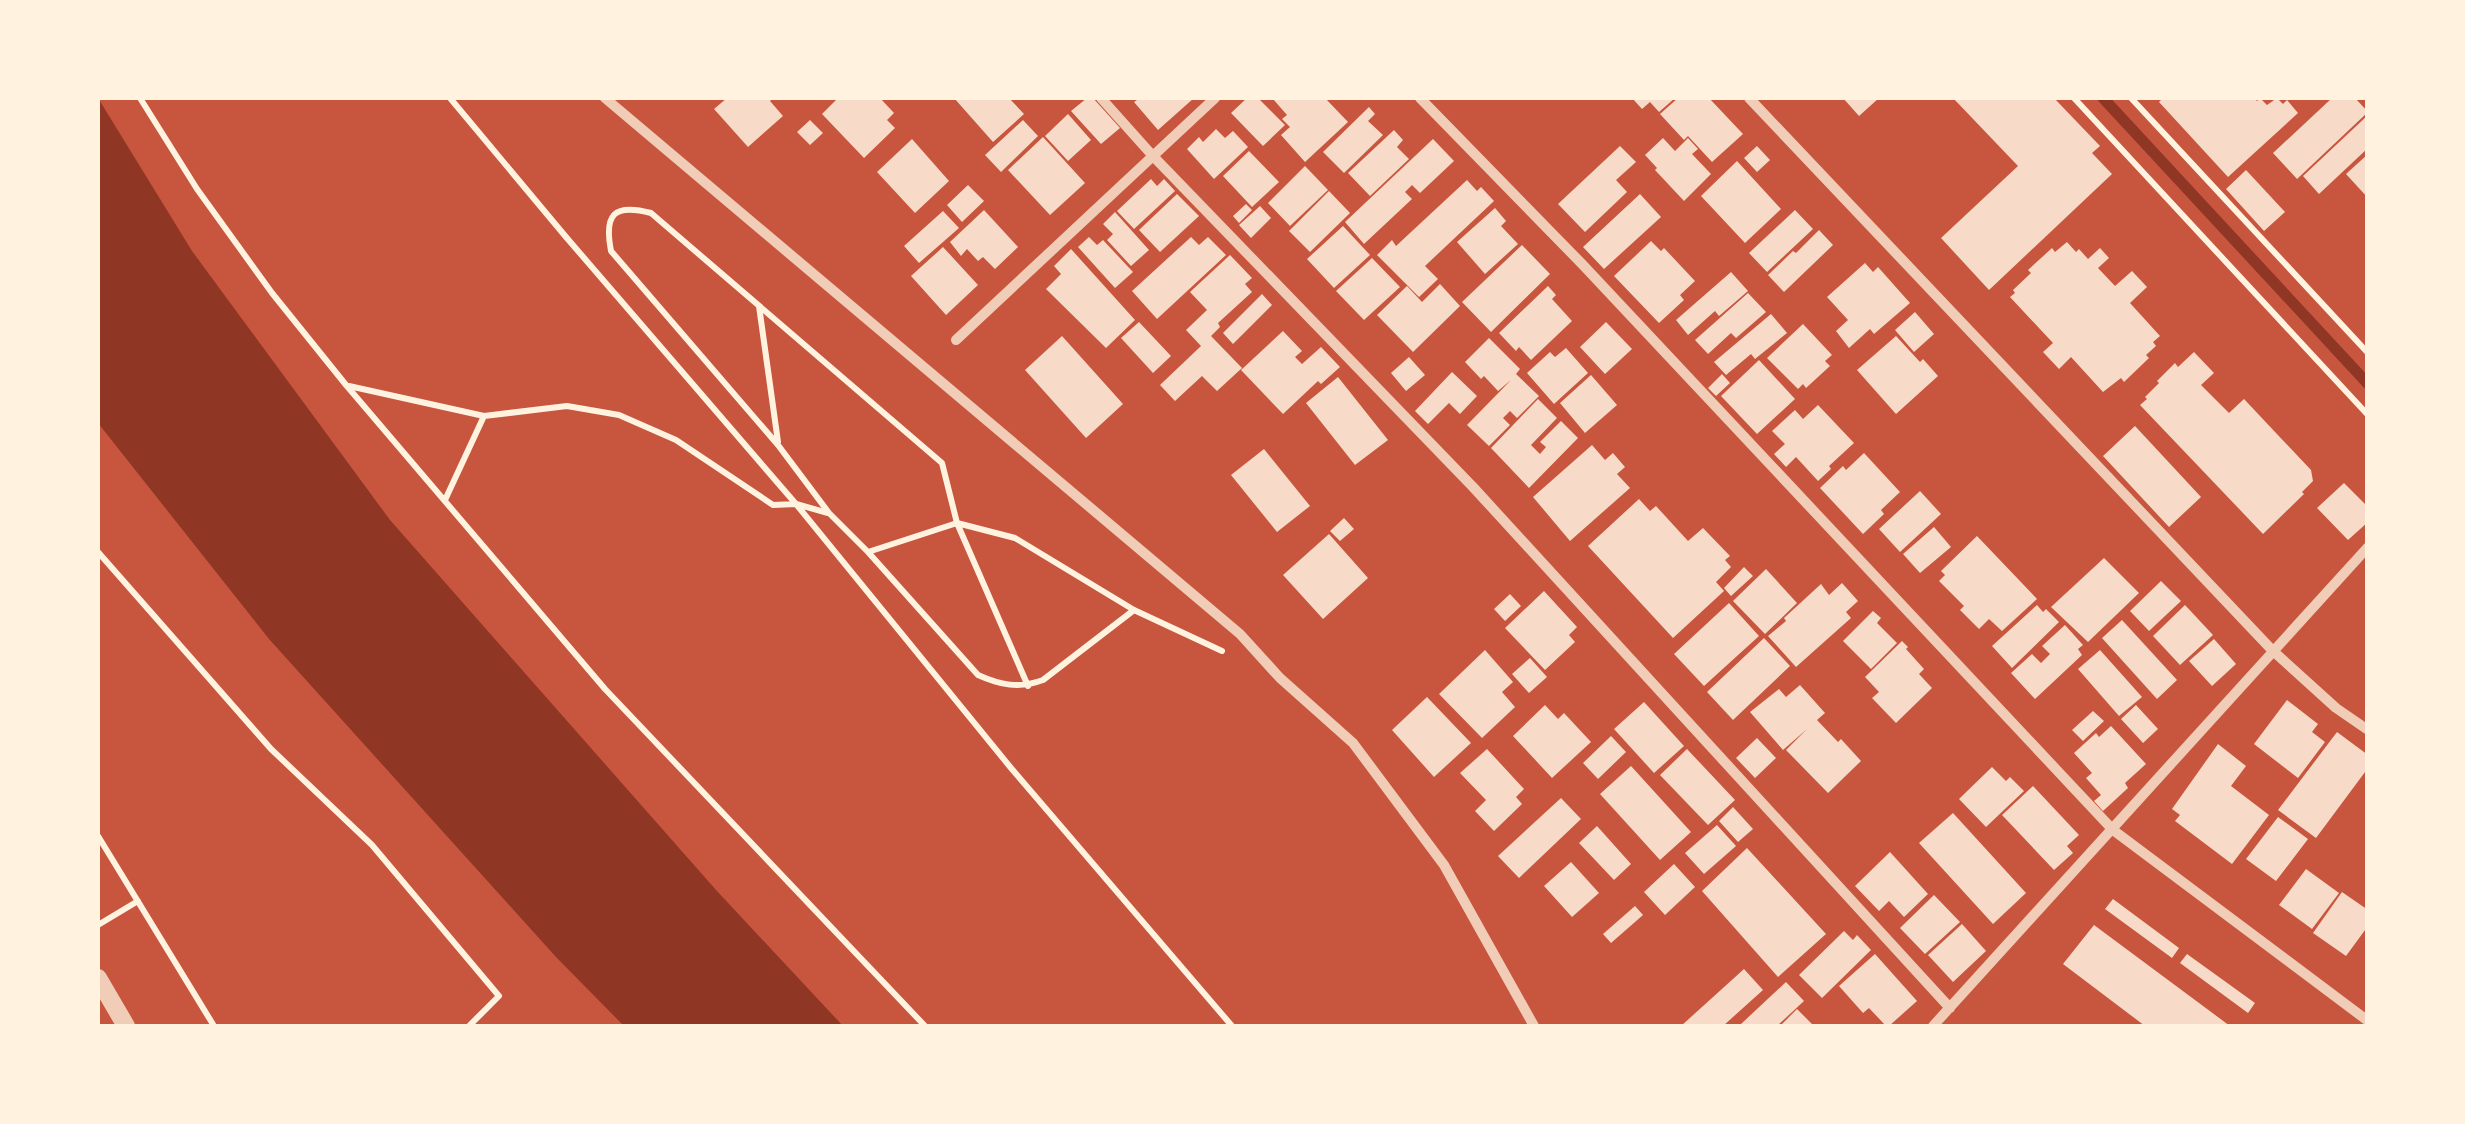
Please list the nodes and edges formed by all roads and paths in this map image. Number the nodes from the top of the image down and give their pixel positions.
1 (140, 98) edge
2 (450, 98) edge
3 (606, 98) edge
4 (1101, 98) edge
5 (1215, 98) edge
6 (1420, 98) edge
7 (1749, 98) edge
8 (2074, 98) edge
9 (2131, 98) edge
10 (1152, 155) junction
11 (758, 305) junction
12 (956, 340) dead end
13 (2368, 353) edge
14 (346, 385) junction
15 (2368, 414) edge
16 (484, 416) junction
17 (778, 445) junction
18 (446, 500) junction
19 (796, 504) junction
20 (829, 513) junction
21 (957, 523) junction
22 (2368, 547) edge
23 (98, 552) edge
24 (868, 552) junction
25 (1134, 610) junction
26 (2272, 650) junction
27 (1231, 655) dead end
28 (1028, 686) junction
29 (2368, 730) edge
30 (2113, 830) junction
31 (98, 836) edge
32 (138, 901) junction
33 (98, 926) edge
34 (98, 978) edge
35 (1950, 1008) junction
36 (2368, 1021) edge
37 (126, 1026) edge
38 (214, 1026) edge
39 (468, 1026) edge
40 (924, 1026) edge
41 (1232, 1026) edge
42 (1534, 1026) edge
43 (1934, 1026) edge

1 - 14 path
2 - 19 path
3 - 42 street
4 - 10 street
5 - 10 street
6 - 30 street
7 - 26 street
8 - 15 path
9 - 13 path
10 - 12 street
10 - 35 street
11 - 17 path
11 - 17 path
11 - 21 path
14 - 16 path
14 - 18 path
16 - 18 path
16 - 19 path
17 - 20 path
18 - 40 path
19 - 20 path
19 - 41 path
20 - 24 path
21 - 24 path
21 - 25 path
21 - 28 path
22 - 26 street
23 - 39 path
24 - 28 path
25 - 27 path
25 - 28 path
26 - 29 street
26 - 30 street
30 - 35 street
30 - 36 street
31 - 32 path
32 - 33 path
32 - 38 path
34 - 37 street
35 - 43 street

